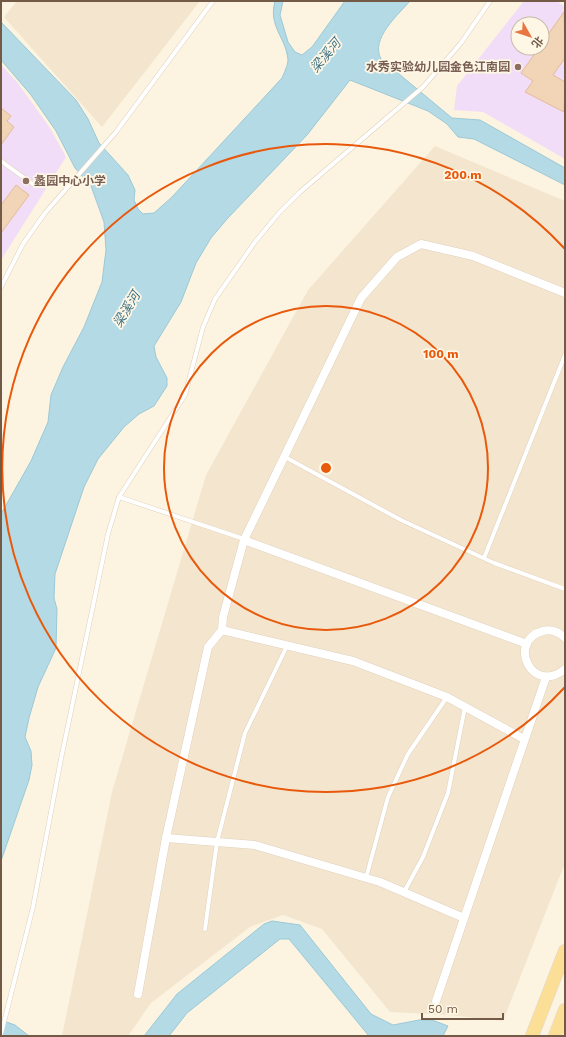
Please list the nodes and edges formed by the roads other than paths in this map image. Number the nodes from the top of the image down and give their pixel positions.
1 (214, 1) edge
2 (490, 1) edge
3 (1, 161) edge
4 (34, 185) dead end
5 (1, 287) edge
6 (565, 293) edge
7 (565, 355) edge
8 (285, 457) junction
9 (119, 496) junction
10 (244, 540) junction
11 (484, 558) junction
12 (565, 589) edge
13 (222, 630) junction
14 (565, 638) edge
15 (527, 644) junction
16 (287, 645) junction
17 (565, 669) edge
18 (546, 677) junction
19 (447, 696) junction
20 (465, 706) junction
21 (524, 739) junction
22 (166, 838) junction
23 (217, 842) junction
24 (366, 878) junction
25 (404, 892) junction
26 (464, 918) junction
27 (205, 929) dead end
28 (565, 951) edge
29 (138, 994) dead end
30 (436, 1001) dead end
31 (565, 1010) edge
32 (1, 1034) edge
33 (532, 1036) edge
34 (555, 1036) edge

1 - 5 lane
2 - 9 lane
3 - 4 lane
6 - 8 street
7 - 11 lane
8 - 10 street
8 - 11 lane
9 - 10 lane
9 - 32 lane
10 - 13 street
10 - 15 street
11 - 12 lane
13 - 16 street
13 - 22 street
14 - 15 street
15 - 18 street
16 - 19 street
16 - 23 lane
17 - 18 street
18 - 21 street
19 - 20 street
19 - 24 lane
20 - 21 street
20 - 25 lane
21 - 26 street
22 - 23 street
22 - 29 street
23 - 24 street
23 - 27 lane
24 - 25 street
25 - 26 street
26 - 30 street
28 - 33 main road
31 - 34 main road

